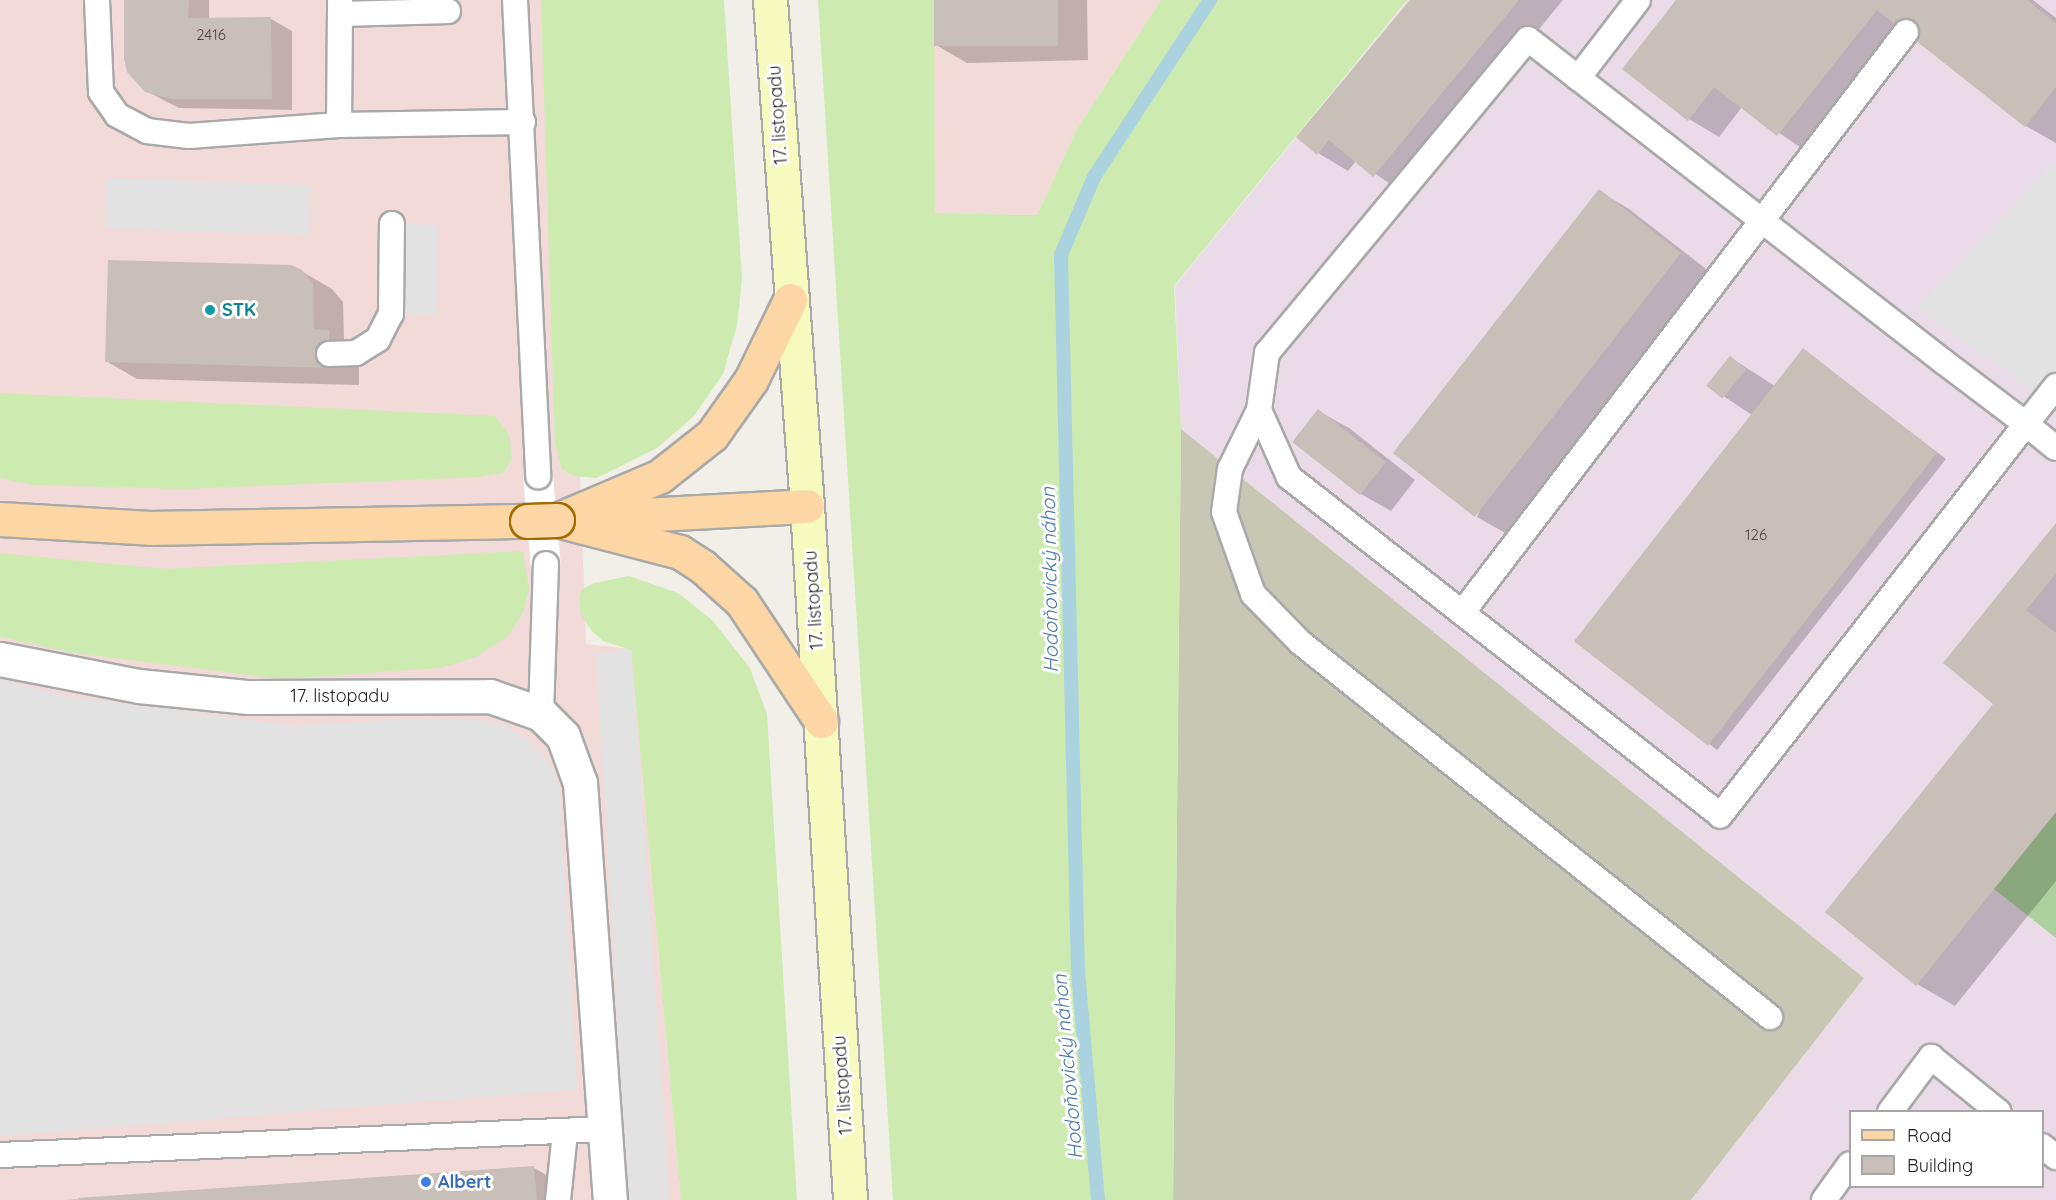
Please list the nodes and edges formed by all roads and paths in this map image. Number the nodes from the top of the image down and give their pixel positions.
1 (97, 0) edge
2 (515, 0) edge
3 (770, 0) edge
4 (1638, 0) edge
5 (390, 6) edge
6 (341, 7) edge
7 (448, 11) dead end
8 (1906, 32) dead end
9 (1578, 78) junction
10 (523, 122) junction
11 (339, 124) junction
12 (1761, 219) junction
13 (392, 224) dead end
14 (790, 300) junction
15 (329, 354) dead end
16 (2056, 386) edge
17 (1259, 410) junction
18 (2026, 424) junction
19 (2056, 448) edge
20 (538, 476) dead end
21 (807, 506) junction
22 (0, 519) edge
23 (542, 520) junction
24 (546, 564) dead end
25 (1462, 613) junction
26 (0, 659) edge
27 (542, 714) junction
28 (821, 721) junction
29 (1770, 1017) dead end
30 (1891, 1110) edge
31 (1997, 1110) edge
32 (605, 1129) junction
33 (565, 1132) junction
34 (0, 1155) edge
35 (1849, 1167) edge
36 (558, 1200) edge
37 (610, 1200) edge
38 (850, 1200) edge
39 (1824, 1200) edge

1 - 11 lane
2 - 10 lane
3 - 14 main road, 17. listopadu
4 - 9 lane
5 - 6 lane
5 - 7 lane
6 - 11 lane
8 - 12 lane
9 - 12 lane
9 - 17 lane
10 - 11 lane
10 - 20 lane
12 - 18 lane
12 - 25 lane
13 - 15 lane
14 - 21 main road, 17. listopadu
14 - 23 main road
16 - 18 lane
17 - 25 lane
17 - 29 lane
18 - 19 lane
18 - 25 lane
21 - 23 main road
21 - 28 main road, 17. listopadu
22 - 23 main road
23 - 28 main road
24 - 27 lane
26 - 27 street, 17. listopadu
27 - 32 street, 17. listopadu
28 - 38 main road, 17. listopadu
30 - 31 lane
32 - 33 lane
32 - 37 street, 17. listopadu
33 - 34 lane
33 - 36 lane
35 - 39 lane

